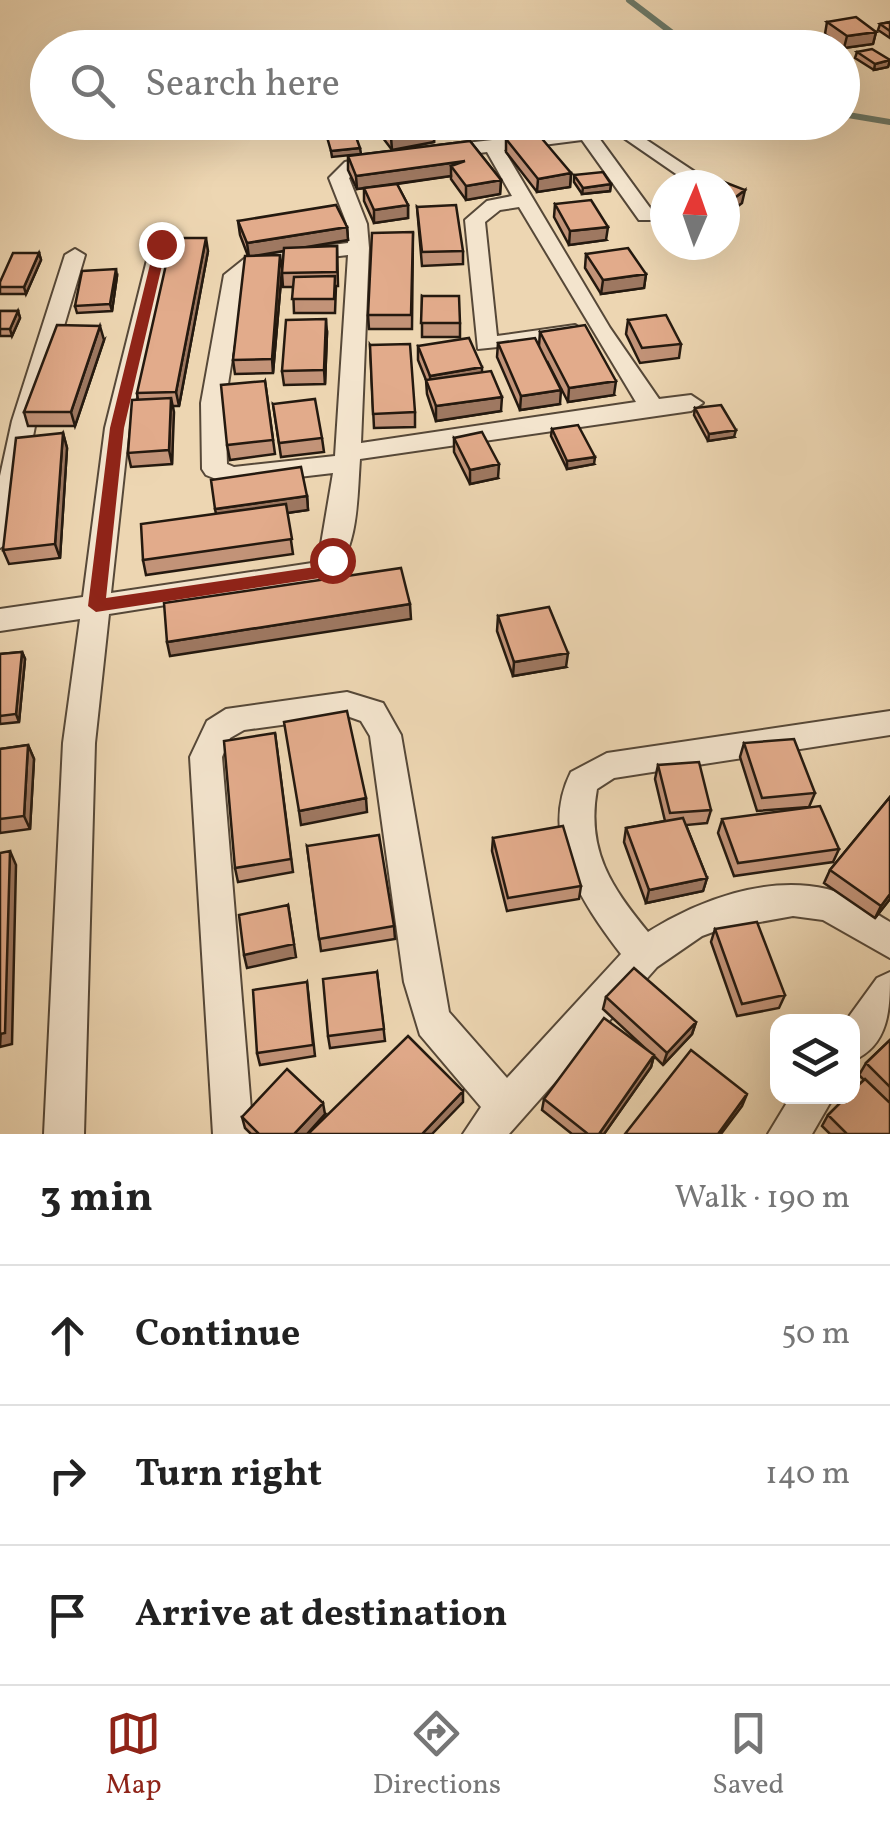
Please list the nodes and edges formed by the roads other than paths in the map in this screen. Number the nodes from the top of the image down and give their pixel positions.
1 (528, 140) edge
2 (592, 140) edge
3 (643, 140) edge
4 (492, 145) junction
5 (682, 170) edge
6 (522, 201) junction
7 (650, 204) edge
8 (161, 244) dead end
9 (360, 248) junction
10 (75, 255) dead end
11 (599, 328) junction
12 (692, 403) dead end
13 (652, 406) junction
14 (348, 458) junction
15 (0, 539) edge
16 (96, 606) junction
17 (0, 620) edge
18 (890, 723) edge
19 (890, 941) edge
20 (644, 956) junction
21 (890, 990) edge
22 (860, 1032) edge
23 (809, 1104) edge
24 (495, 1120) edge
25 (64, 1134) edge
26 (233, 1134) edge
27 (788, 1134) edge

1 - 4 street
2 - 7 street
3 - 5 street
4 - 6 street
4 - 9 street
6 - 11 street
6 - 11 street
8 - 16 street
9 - 14 street
9 - 14 street
10 - 15 street
11 - 13 street
12 - 13 street
13 - 14 street
14 - 16 street
16 - 17 street
16 - 25 street
18 - 20 street
19 - 20 street
20 - 24 street
21 - 22 street
23 - 27 street
24 - 26 street

